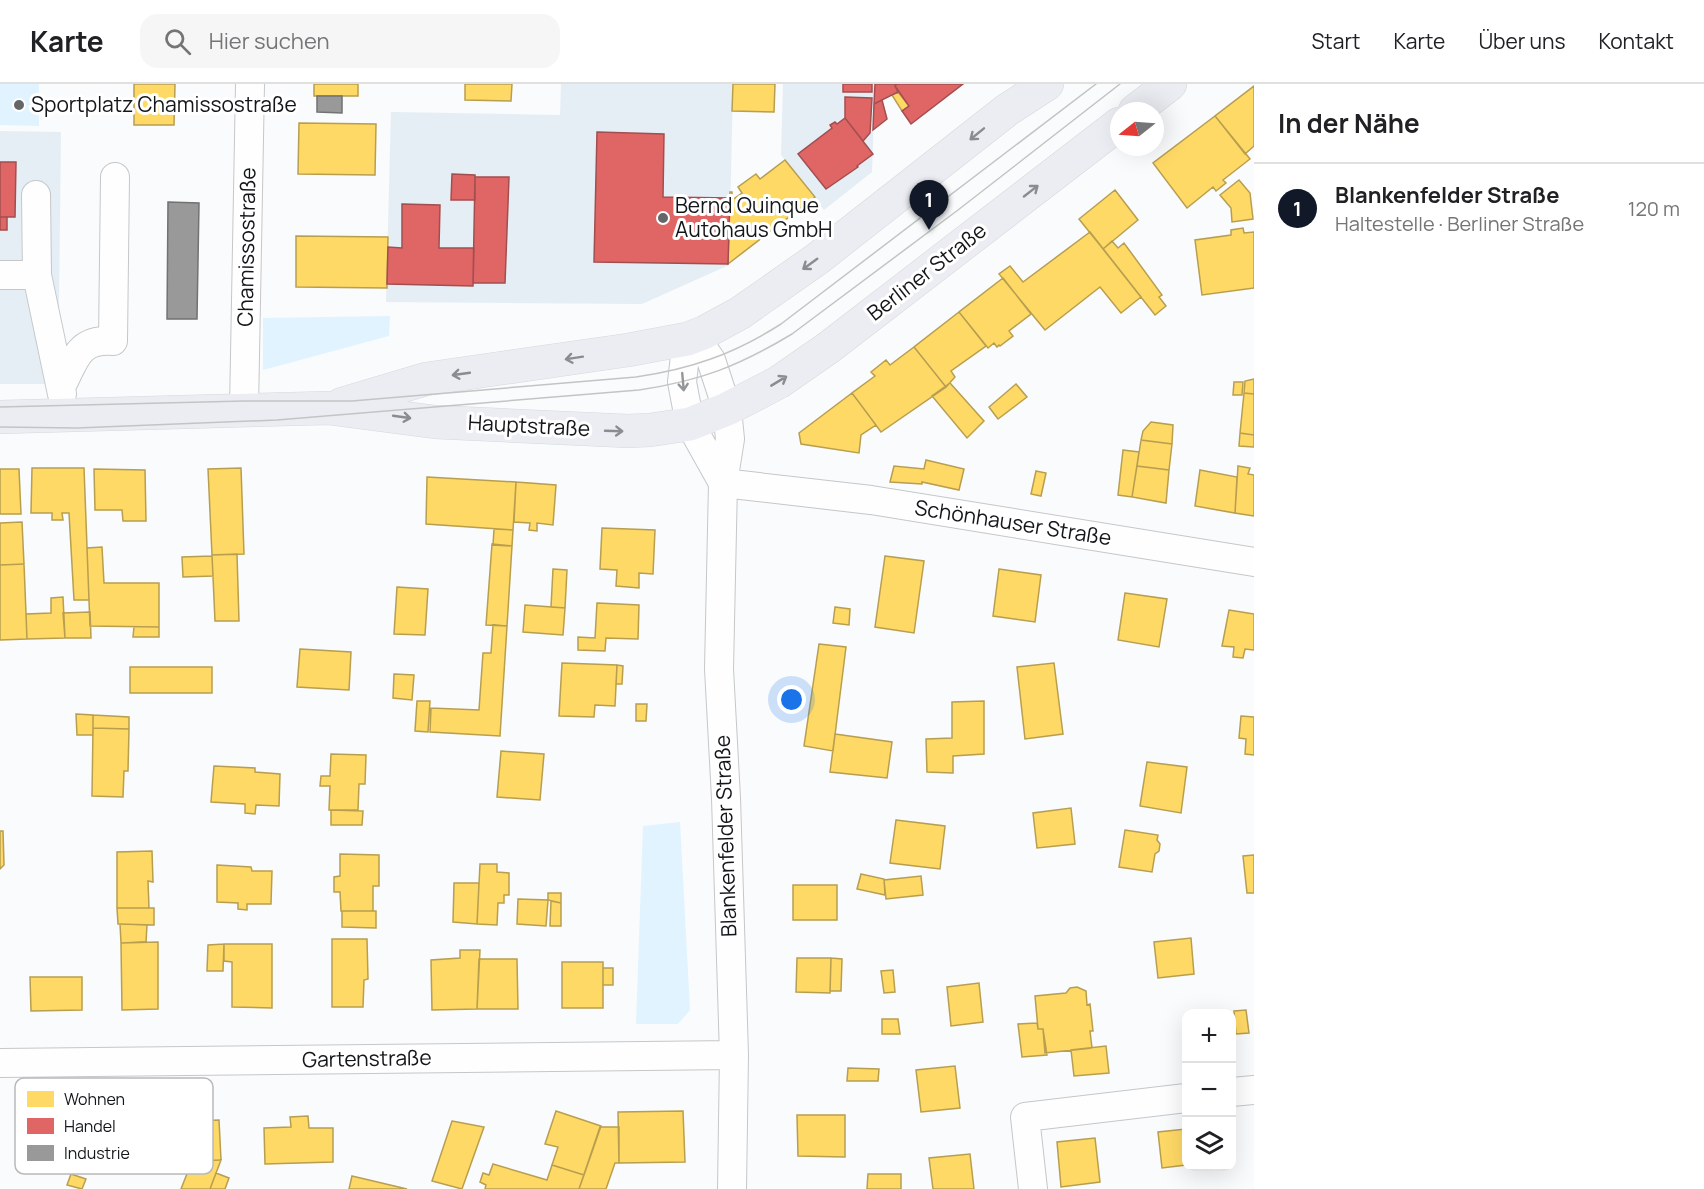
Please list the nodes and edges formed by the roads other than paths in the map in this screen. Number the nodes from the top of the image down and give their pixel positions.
1 (250, 84) edge
2 (1047, 84) edge
3 (1170, 84) edge
4 (1147, 102) edge
5 (1110, 131) edge
6 (115, 177) dead end
7 (36, 195) dead end
8 (0, 275) edge
9 (36, 275) junction
10 (687, 339) junction
11 (63, 400) junction
12 (328, 408) junction
13 (244, 409) junction
14 (727, 409) junction
15 (0, 417) edge
16 (690, 424) junction
17 (723, 483) junction
18 (1254, 562) edge
19 (734, 1055) junction
20 (0, 1064) edge
21 (1254, 1090) edge
22 (1236, 1092) edge
23 (1182, 1098) edge
24 (732, 1189) edge
25 (1033, 1189) edge

1 - 13 street, Chamissostraße
2 -> 10 main road
3 - 4 main road
14 -> 5 main road, Berliner Straße
6 - 11 street
7 - 9 street
8 - 9 street
9 - 11 street
10 -> 12 main road, Hauptstraße
10 - 14 street, Blankenfelder Straße
10 -> 16 street
11 - 13 main road, Hauptstraße
11 - 15 main road, Hauptstraße
12 - 13 main road, Hauptstraße
12 -> 16 main road, Hauptstraße
14 - 16 main road, Hauptstraße
14 - 17 street, Blankenfelder Straße
16 - 17 street
17 - 18 street, Schönhauser Straße
17 - 19 street, Blankenfelder Straße
19 - 20 street, Gartenstraße
19 - 24 street, Blankenfelder Straße
21 - 22 street
23 - 25 street

